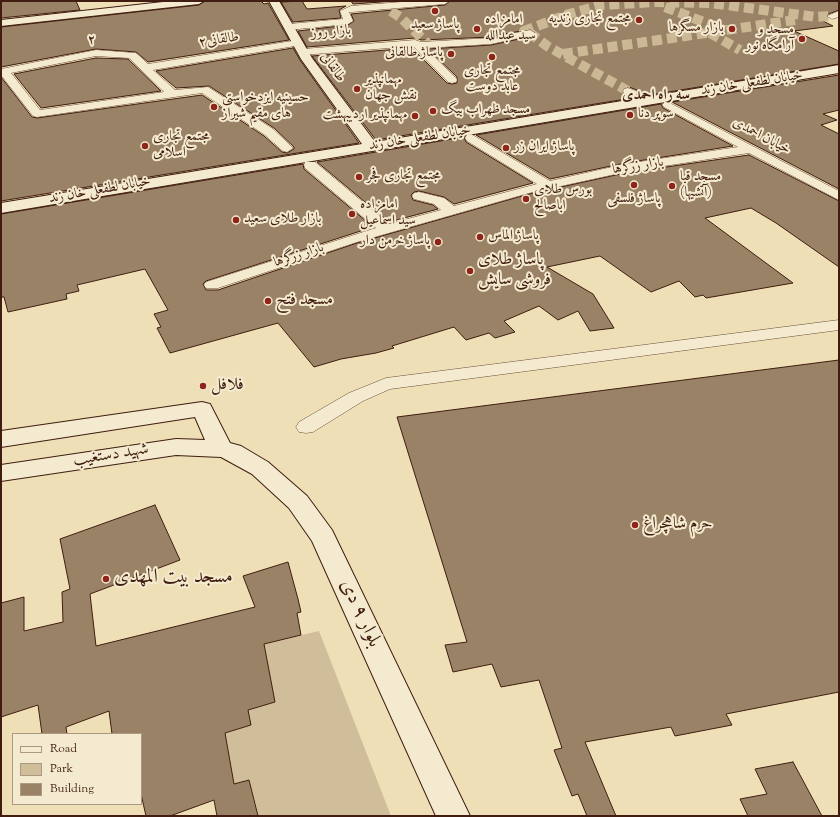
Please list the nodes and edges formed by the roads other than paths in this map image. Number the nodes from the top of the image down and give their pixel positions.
1 (199, 1) edge
2 (274, 1) edge
3 (445, 1) edge
4 (349, 5) edge
5 (348, 21) junction
6 (1, 24) edge
7 (289, 27) junction
8 (530, 33) dead end
9 (424, 45) junction
10 (365, 46) junction
11 (301, 48) junction
12 (145, 68) junction
13 (839, 69) edge
14 (3, 72) edge
15 (452, 80) dead end
16 (172, 94) junction
17 (668, 105) dead end
18 (471, 138) dead end
19 (372, 147) junction
20 (287, 148) dead end
21 (752, 149) junction
22 (310, 165) dead end
23 (548, 185) junction
24 (419, 196) dead end
25 (839, 196) edge
26 (1, 208) edge
27 (453, 212) junction
28 (388, 230) junction
29 (212, 285) dead end
30 (839, 325) edge
31 (306, 427) dead end
32 (1, 439) edge
33 (221, 449) junction
34 (1, 473) edge
35 (453, 816) edge

1 - 6 street
2 - 7 street, طالقانی
3 - 4 street
4 - 5 street
5 - 7 street
5 - 10 street, بازار روز
7 - 11 street, طالقانی
8 - 9 street, بازار روز
9 - 10 street, بازار روز
9 - 15 street
10 - 11 street, بازار روز
11 - 12 street, طالقانی۲
11 - 19 street, طالقانی
12 - 14 street, ۲
12 - 16 street, ۲
13 - 19 street, خیابان لطفعلی خان زند
14 - 16 street
16 - 20 street
17 - 21 street, خیابان احمدی
18 - 23 street
19 - 26 street, خیابان لطفعلی خان زند
21 - 23 street, بازار زرگرها
21 - 25 street, خیابان احمدی
22 - 28 street
23 - 27 street, بازار زرگرها
24 - 27 street
27 - 28 street, بازار زرگرها
28 - 29 street, بازار زرگرها
30 - 31 street
32 - 33 street, شهید دستغیب
33 - 34 street, شهید دستغیب
33 - 35 street, بلوار ۹ دی

